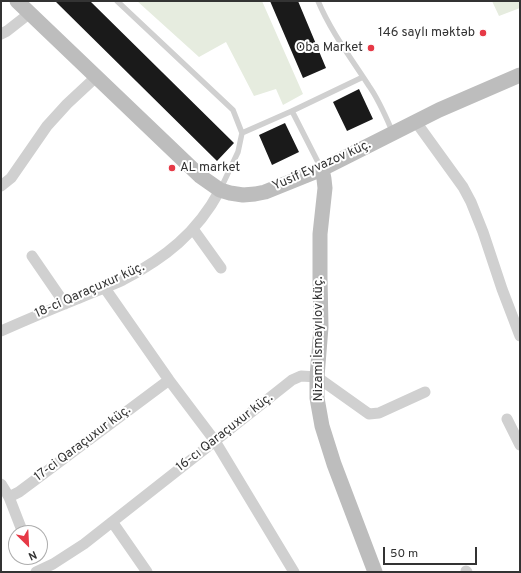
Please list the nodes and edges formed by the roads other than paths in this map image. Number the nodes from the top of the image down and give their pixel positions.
1 (16, 1) edge
2 (117, 1) edge
3 (318, 1) edge
4 (30, 14) junction
5 (1, 34) edge
6 (520, 75) edge
7 (96, 77) junction
8 (363, 77) junction
9 (292, 111) junction
10 (416, 122) junction
11 (242, 133) junction
12 (394, 133) junction
13 (322, 169) junction
14 (1, 186) edge
15 (220, 190) junction
16 (193, 229) junction
17 (32, 256) dead end
18 (221, 268) dead end
19 (104, 287) junction
20 (65, 304) junction
21 (1, 331) edge
22 (520, 336) edge
23 (317, 377) junction
24 (169, 380) junction
25 (425, 392) dead end
26 (506, 419) dead end
27 (214, 441) junction
28 (520, 445) edge
29 (1, 484) edge
30 (10, 497) junction
31 (113, 522) junction
32 (20, 525) edge
33 (55, 568) edge
34 (36, 572) edge
35 (147, 572) edge
36 (294, 572) edge
37 (375, 572) edge

1 - 4 street, Yusif Eyvazov küç.
2 - 11 lane
3 - 8 lane
4 - 5 street
4 - 7 street, Yusif Eyvazov küç.
6 - 10 street, Yusif Eyvazov küç.
7 - 14 street
7 - 15 street, Yusif Eyvazov küç.
8 - 9 lane
8 - 12 lane
9 - 11 lane
9 - 13 lane
10 - 12 street, Yusif Eyvazov küç.
10 - 22 street
11 - 15 lane
12 - 13 street, Yusif Eyvazov küç.
13 - 15 street, Yusif Eyvazov küç.
13 - 23 street, Nizami İsmayılov küç.
15 - 16 street, 18-ci Qaraçuxur küç.
16 - 18 street
16 - 19 street, 18-ci Qaraçuxur küç.
17 - 20 street
19 - 20 street, 18-ci Qaraçuxur küç.
19 - 24 street
20 - 21 street, 18-ci Qaraçuxur küç.
23 - 25 street
23 - 27 street, 16-cı Qaraçuxur küç.
23 - 37 street, Nizami İsmayılov küç.
24 - 27 street
24 - 30 street, 17-ci Qaraçuxur küç.
26 - 28 street
27 - 31 street, 16-cı Qaraçuxur küç.
27 - 36 street
29 - 30 street
30 - 32 street
31 - 33 street, 16-cı Qaraçuxur küç.
31 - 35 street
33 - 34 street, 16-cı Qaraçuxur küç.

